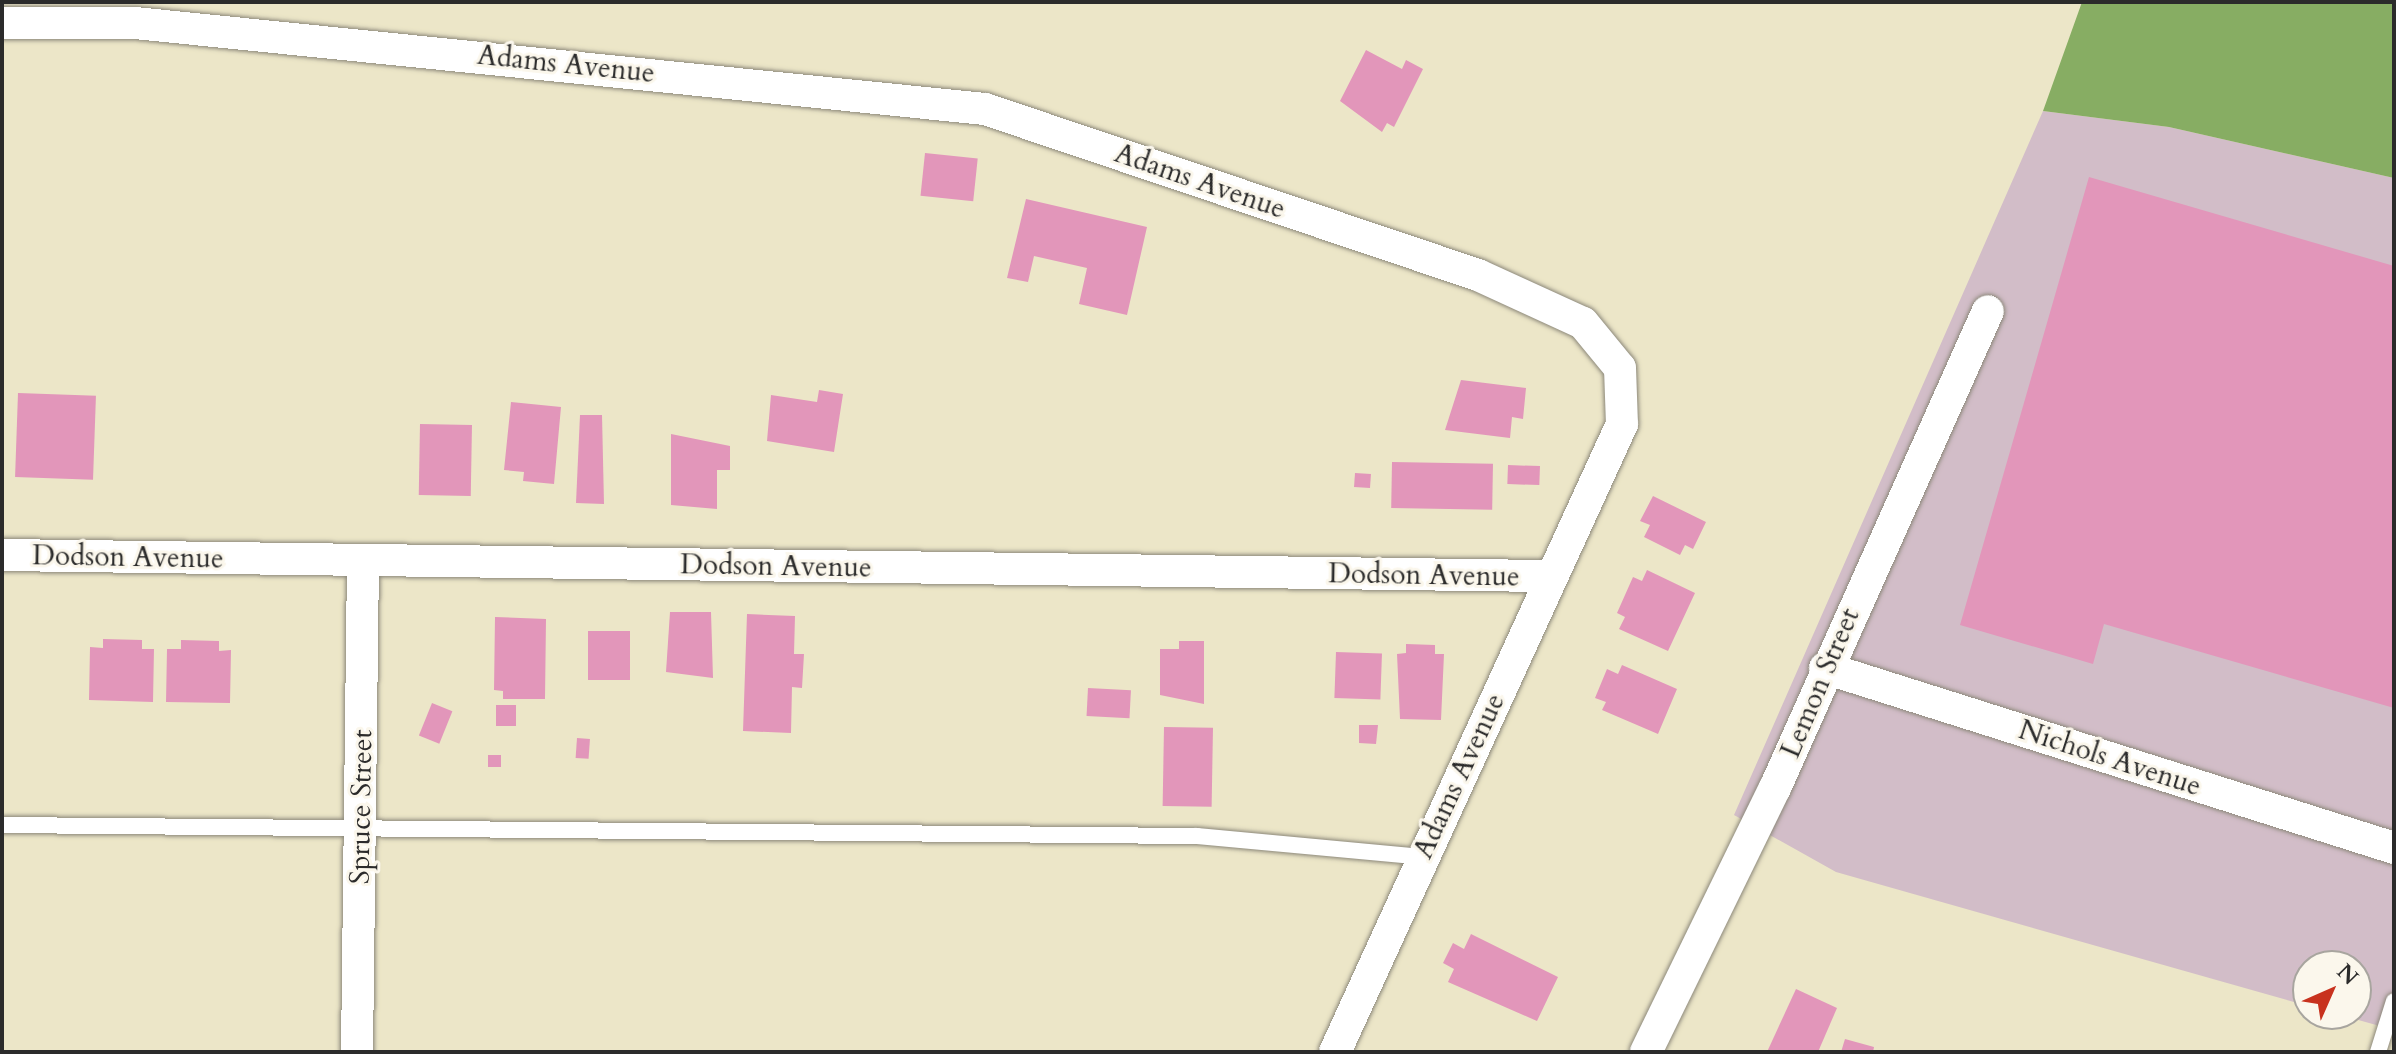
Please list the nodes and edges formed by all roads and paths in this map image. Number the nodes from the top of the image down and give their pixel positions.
1 (2, 23) edge
2 (1988, 311) dead end
3 (2, 555) edge
4 (363, 561) junction
5 (1551, 576) junction
6 (1825, 668) junction
7 (2, 825) edge
8 (361, 831) junction
9 (2394, 848) edge
10 (1422, 857) junction
11 (2394, 1001) edge
12 (357, 1052) edge
13 (1335, 1052) edge
14 (1646, 1052) edge
15 (2378, 1052) edge

1 - 5 street, Adams Avenue
2 - 6 street, Lemon Street
3 - 4 street, Dodson Avenue
4 - 5 street, Dodson Avenue
4 - 8 street, Spruce Street
5 - 10 street, Adams Avenue
6 - 9 street, Nichols Avenue
6 - 14 street, Lemon Street
7 - 8 lane
8 - 10 lane
8 - 12 street, Spruce Street
10 - 13 street, Adams Avenue
11 - 15 lane

